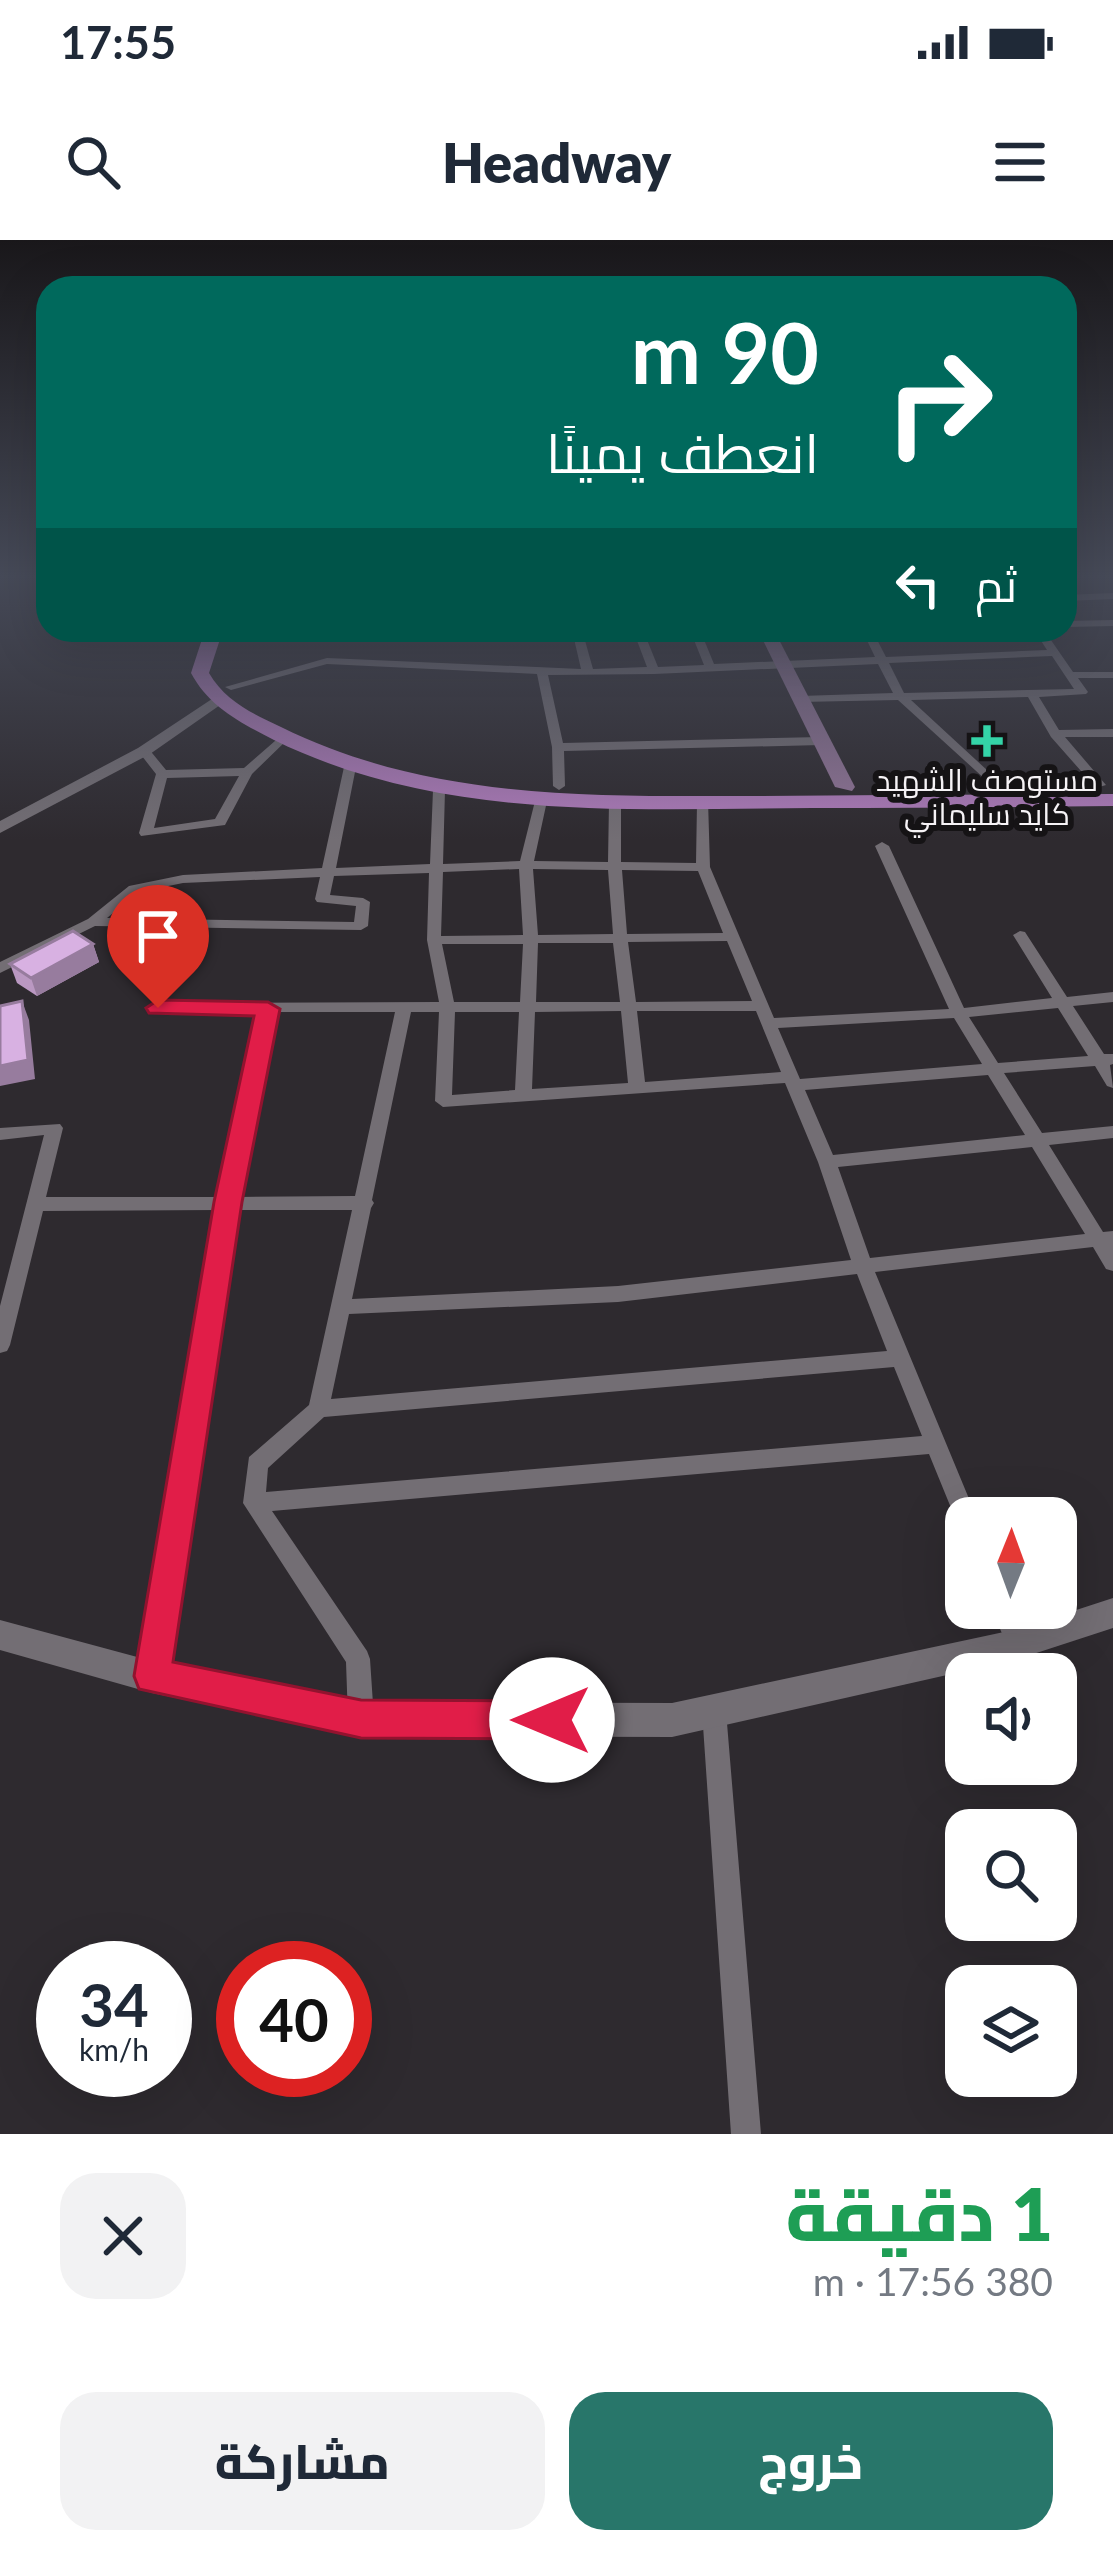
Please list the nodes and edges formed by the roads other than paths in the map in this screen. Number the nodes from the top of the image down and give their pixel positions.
1 (203, 663) edge
2 (223, 663) edge
3 (320, 663) edge
4 (370, 663) edge
5 (586, 663) edge
6 (652, 663) edge
7 (709, 663) edge
8 (794, 663) edge
9 (884, 663) edge
10 (1061, 663) edge
11 (783, 664) junction
12 (710, 667) junction
13 (655, 671) junction
14 (542, 673) junction
15 (588, 673) junction
16 (1072, 675) junction
17 (1113, 675) edge
18 (225, 694) junction
19 (1032, 694) junction
20 (900, 696) junction
21 (800, 699) junction
22 (1113, 733) edge
23 (1055, 734) junction
24 (283, 738) junction
25 (821, 741) junction
26 (558, 747) junction
27 (144, 751) junction
28 (350, 767) junction
29 (247, 772) junction
30 (162, 774) junction
31 (560, 786) junction
32 (997, 786) junction
33 (845, 787) junction
34 (439, 790) junction
35 (1109, 790) edge
36 (541, 801) junction
37 (615, 802) junction
38 (703, 802) junction
39 (0, 828) edge
40 (881, 846) dead end
41 (526, 866) junction
42 (611, 866) junction
43 (439, 867) junction
44 (703, 867) junction
45 (328, 872) junction
46 (93, 922) junction
47 (1020, 935) dead end
48 (623, 936) junction
49 (733, 937) junction
50 (531, 938) junction
51 (434, 940) junction
52 (0, 968) edge
53 (1113, 997) edge
54 (1061, 1003) junction
55 (447, 1005) junction
56 (404, 1006) junction
57 (528, 1006) junction
58 (631, 1006) junction
59 (158, 1008) dead end
60 (268, 1009) junction
61 (959, 1013) junction
62 (767, 1015) junction
63 (1106, 1060) edge
64 (993, 1070) junction
65 (794, 1081) junction
66 (1113, 1082) edge
67 (637, 1089) junction
68 (523, 1096) junction
69 (1113, 1132) edge
70 (0, 1134) edge
71 (1034, 1140) junction
72 (827, 1162) junction
73 (228, 1202) junction
74 (365, 1203) junction
75 (33, 1204) junction
76 (1105, 1239) edge
77 (862, 1264) junction
78 (1113, 1264) edge
79 (340, 1307) junction
80 (0, 1345) edge
81 (901, 1358) junction
82 (319, 1409) junction
83 (936, 1444) junction
84 (957, 1497) edge
85 (254, 1503) junction
86 (1113, 1613) edge
87 (1012, 1629) edge
88 (0, 1635) edge
89 (1018, 1644) junction
90 (152, 1676) junction
91 (714, 1712) junction
92 (361, 1719) junction
93 (746, 2134) edge

1 - 18 main road
2 - 18 main road
3 - 18 street
4 - 14 street
5 - 15 street
6 - 13 street
7 - 12 street
8 - 11 street
9 - 20 street
10 - 16 street
11 - 12 street
11 - 21 main road
12 - 13 street
13 - 15 street
14 - 15 street
14 - 26 street
16 - 17 street
16 - 19 street
18 - 24 main road
18 - 27 street
18 - 31 main road
19 - 20 street
19 - 23 street
20 - 21 street
20 - 32 street
21 - 25 main road
22 - 23 street
23 - 35 street
24 - 28 main road
24 - 29 street
25 - 26 street
25 - 33 main road
26 - 31 street
27 - 30 street
27 - 39 street
28 - 34 main road
28 - 45 street
29 - 30 street
29 - 30 street
31 - 33 main road
32 - 33 main road
32 - 35 main road
34 - 36 main road
34 - 43 street
35 - 38 main road
36 - 37 main road
36 - 41 street
37 - 38 main road
37 - 42 street
38 - 44 street
40 - 61 street
41 - 42 street
41 - 43 street
41 - 50 street
42 - 44 street
42 - 48 street
43 - 45 street
43 - 51 street
44 - 49 street
45 - 46 street
45 - 46 street
46 - 52 street
47 - 54 street
48 - 49 street
48 - 50 street
48 - 58 street
49 - 62 street
50 - 51 street
50 - 57 street
51 - 55 street
53 - 54 street
54 - 61 street
54 - 63 street
55 - 56 street
55 - 57 street
55 - 68 street
56 - 60 street
56 - 74 street
57 - 58 street
57 - 68 street
58 - 62 street
58 - 67 street
59 - 60 street
60 - 73 street
61 - 62 street
61 - 64 street
62 - 65 street
63 - 64 street
63 - 66 street
64 - 65 street
64 - 71 street
65 - 67 street
65 - 72 street
67 - 68 street
69 - 71 street
70 - 75 street
71 - 72 street
71 - 76 street
72 - 77 street
73 - 74 street
73 - 75 street
73 - 90 street
74 - 79 street
75 - 80 street
76 - 77 street
76 - 78 street
77 - 79 street
77 - 81 street
79 - 82 street
81 - 82 street
81 - 83 street
82 - 85 street
83 - 84 street
83 - 85 street
85 - 92 street
86 - 89 street
87 - 89 street
88 - 90 street
89 - 91 street
90 - 92 street
91 - 92 street
91 - 93 street

